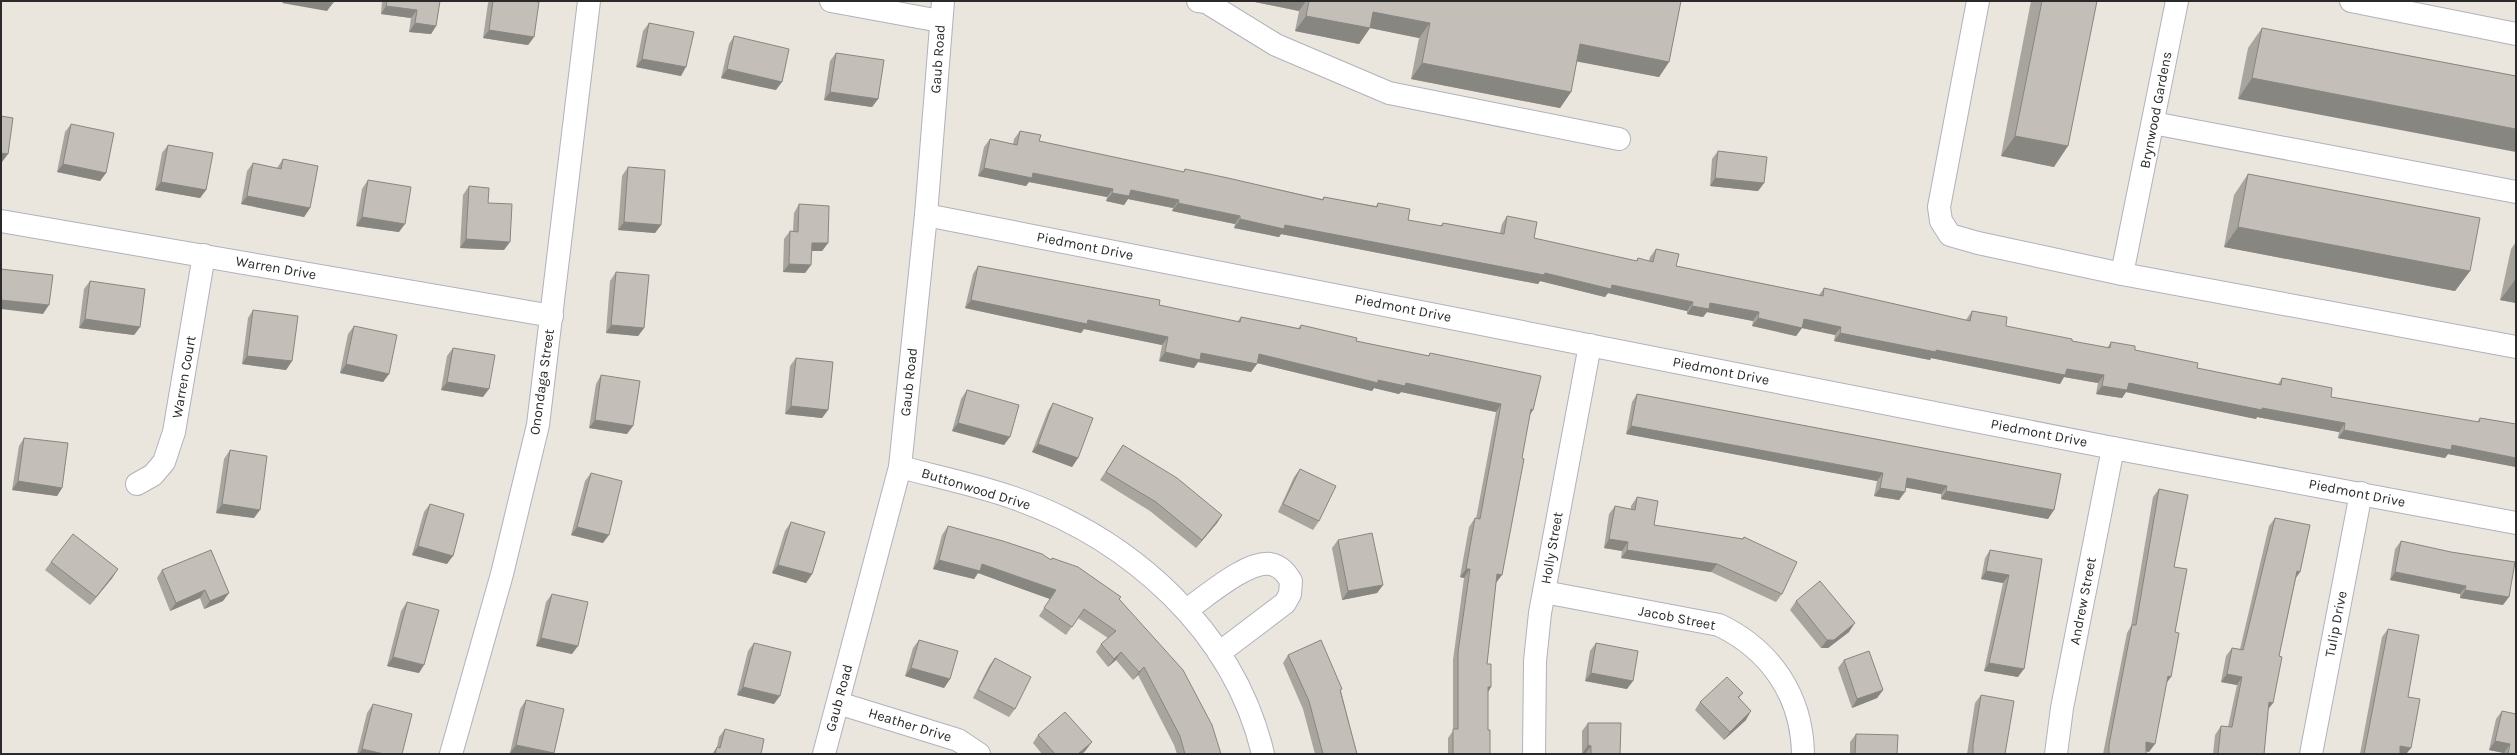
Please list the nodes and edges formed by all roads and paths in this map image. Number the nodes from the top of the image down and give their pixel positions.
1 (589, 1) edge
2 (831, 1) edge
3 (1198, 1) edge
4 (1978, 1) edge
5 (2177, 1) edge
6 (2352, 1) edge
7 (941, 11) edge
8 (2516, 34) edge
9 (2153, 123) junction
10 (1619, 139) dead end
11 (2516, 192) edge
12 (926, 215) junction
13 (1, 221) edge
14 (204, 255) junction
15 (2122, 274) junction
16 (552, 316) junction
17 (1590, 345) junction
18 (2516, 347) edge
19 (2113, 448) junction
20 (900, 467) junction
21 (137, 484) dead end
22 (2361, 494) junction
23 (2516, 523) edge
24 (1544, 592) junction
25 (1186, 610) junction
26 (1219, 653) junction
27 (838, 703) junction
28 (451, 754) edge
29 (824, 754) edge
30 (978, 754) edge
31 (1263, 754) edge
32 (1534, 754) edge
33 (1803, 754) edge
34 (2056, 754) edge
35 (2311, 754) edge

1 - 16 street, Onondaga Street
2 - 7 street
3 - 10 street
4 - 15 street
5 - 9 street, Brynwood Gardens
6 - 8 street
7 - 12 street, Gaub Road
9 - 11 street
9 - 15 street, Brynwood Gardens
12 - 17 street, Piedmont Drive
12 - 20 street, Gaub Road
13 - 14 street, Warren Drive
14 - 16 street, Warren Drive
14 - 21 street, Warren Court
15 - 18 street
16 - 28 street, Onondaga Street
17 - 19 street, Piedmont Drive
17 - 24 street, Holly Street
19 - 22 street, Piedmont Drive
19 - 34 street, Andrew Street
20 - 25 street, Buttonwood Drive
20 - 27 street, Gaub Road
22 - 23 street, Piedmont Drive
22 - 35 street, Tulip Drive
24 - 32 street, Holly Street
24 - 33 street, Jacob Street
25 - 26 street, Buttonwood Drive
25 - 26 street
26 - 31 street, Buttonwood Drive
27 - 29 street, Gaub Road
27 - 30 street, Heather Drive

